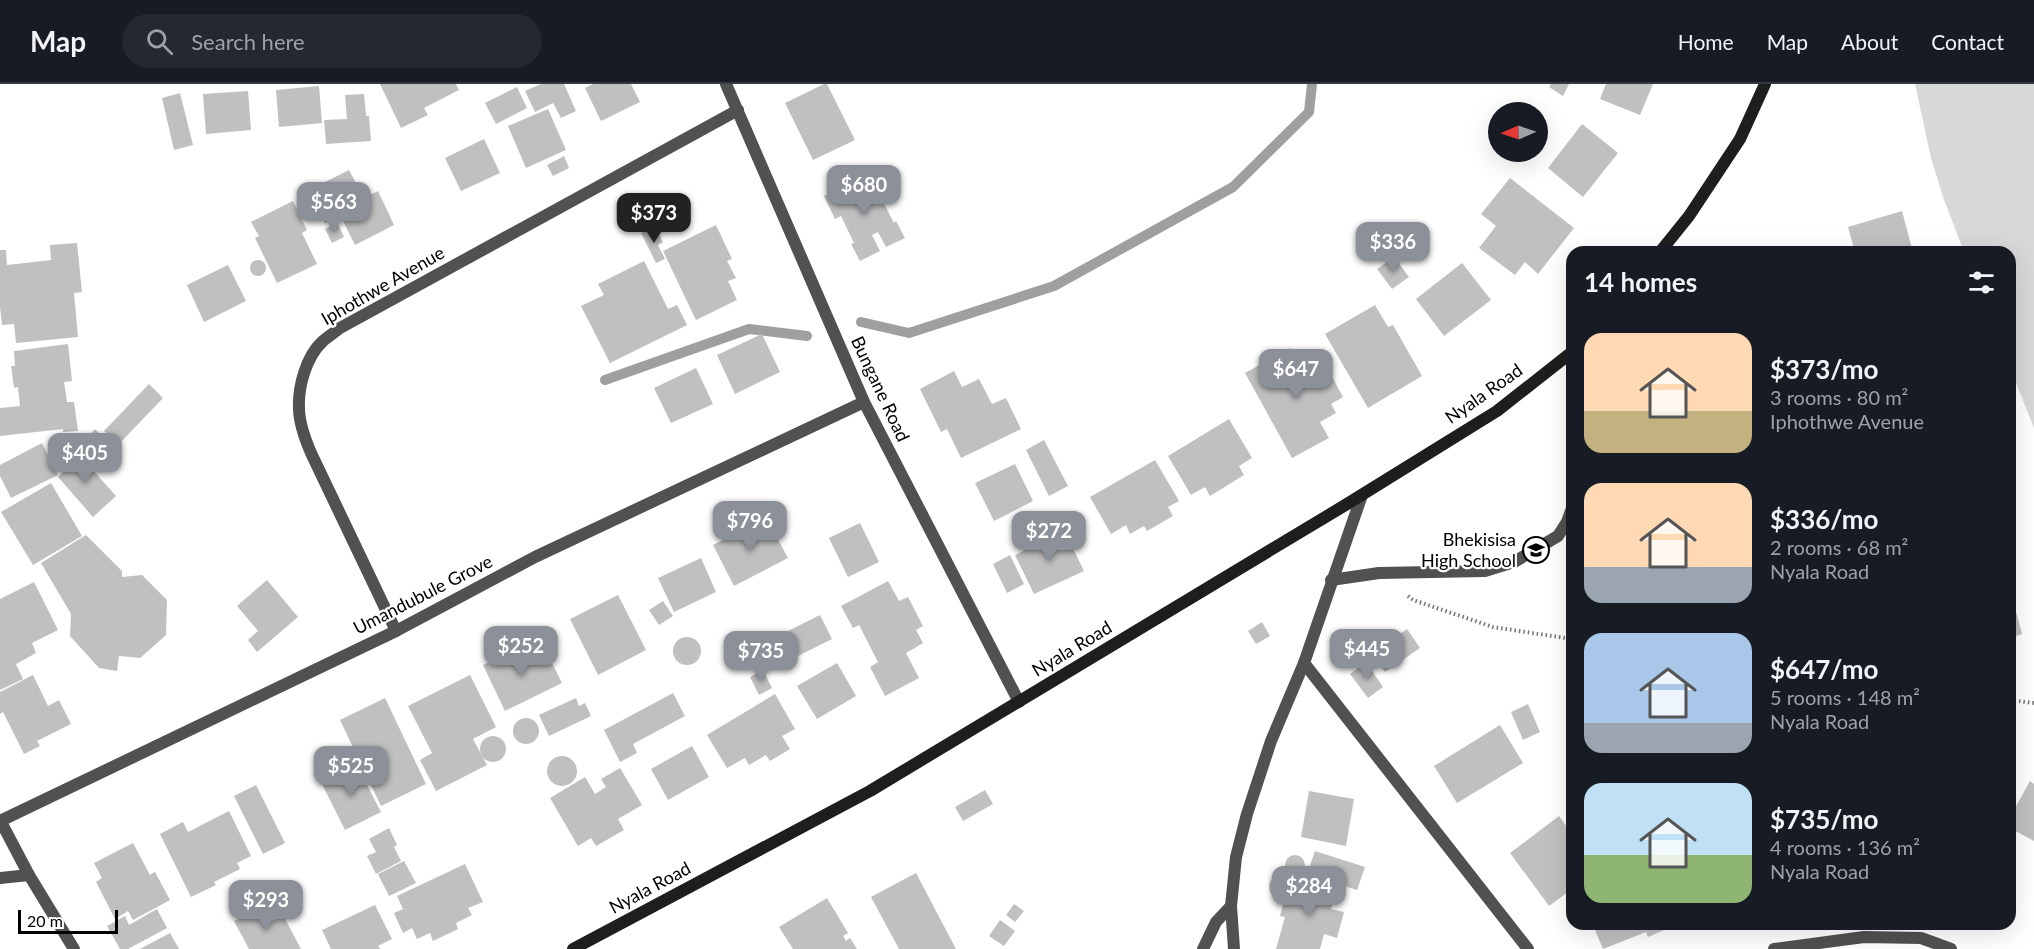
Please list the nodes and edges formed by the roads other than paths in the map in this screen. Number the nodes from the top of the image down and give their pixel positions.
1 (726, 84) edge
2 (1766, 84) edge
3 (738, 110) junction
4 (1665, 246) edge
5 (1566, 357) edge
6 (864, 402) junction
7 (1362, 495) junction
8 (1566, 524) edge
9 (1331, 580) junction
10 (396, 631) junction
11 (1304, 663) junction
12 (1019, 702) junction
13 (0, 820) edge
14 (29, 875) junction
15 (0, 878) edge
16 (1231, 906) junction
17 (74, 949) edge
18 (573, 949) edge
19 (1203, 949) edge
20 (1234, 949) edge
21 (1528, 949) edge
22 (1774, 949) edge
23 (1951, 949) edge

1 - 3 street, Bungane Road
2 - 4 street
3 - 6 street, Bungane Road
3 - 10 street, Iphothwe Avenue
5 - 7 street, Nyala Road
6 - 10 street, Umandubule Grove
6 - 12 street, Bungane Road
7 - 9 street
7 - 12 street, Nyala Road
8 - 9 street
9 - 11 street
10 - 13 street, Umandubule Grove
11 - 16 street
11 - 21 street
12 - 18 street, Nyala Road
13 - 14 street
14 - 15 street
14 - 17 street
16 - 19 street
16 - 20 street
22 - 23 street

